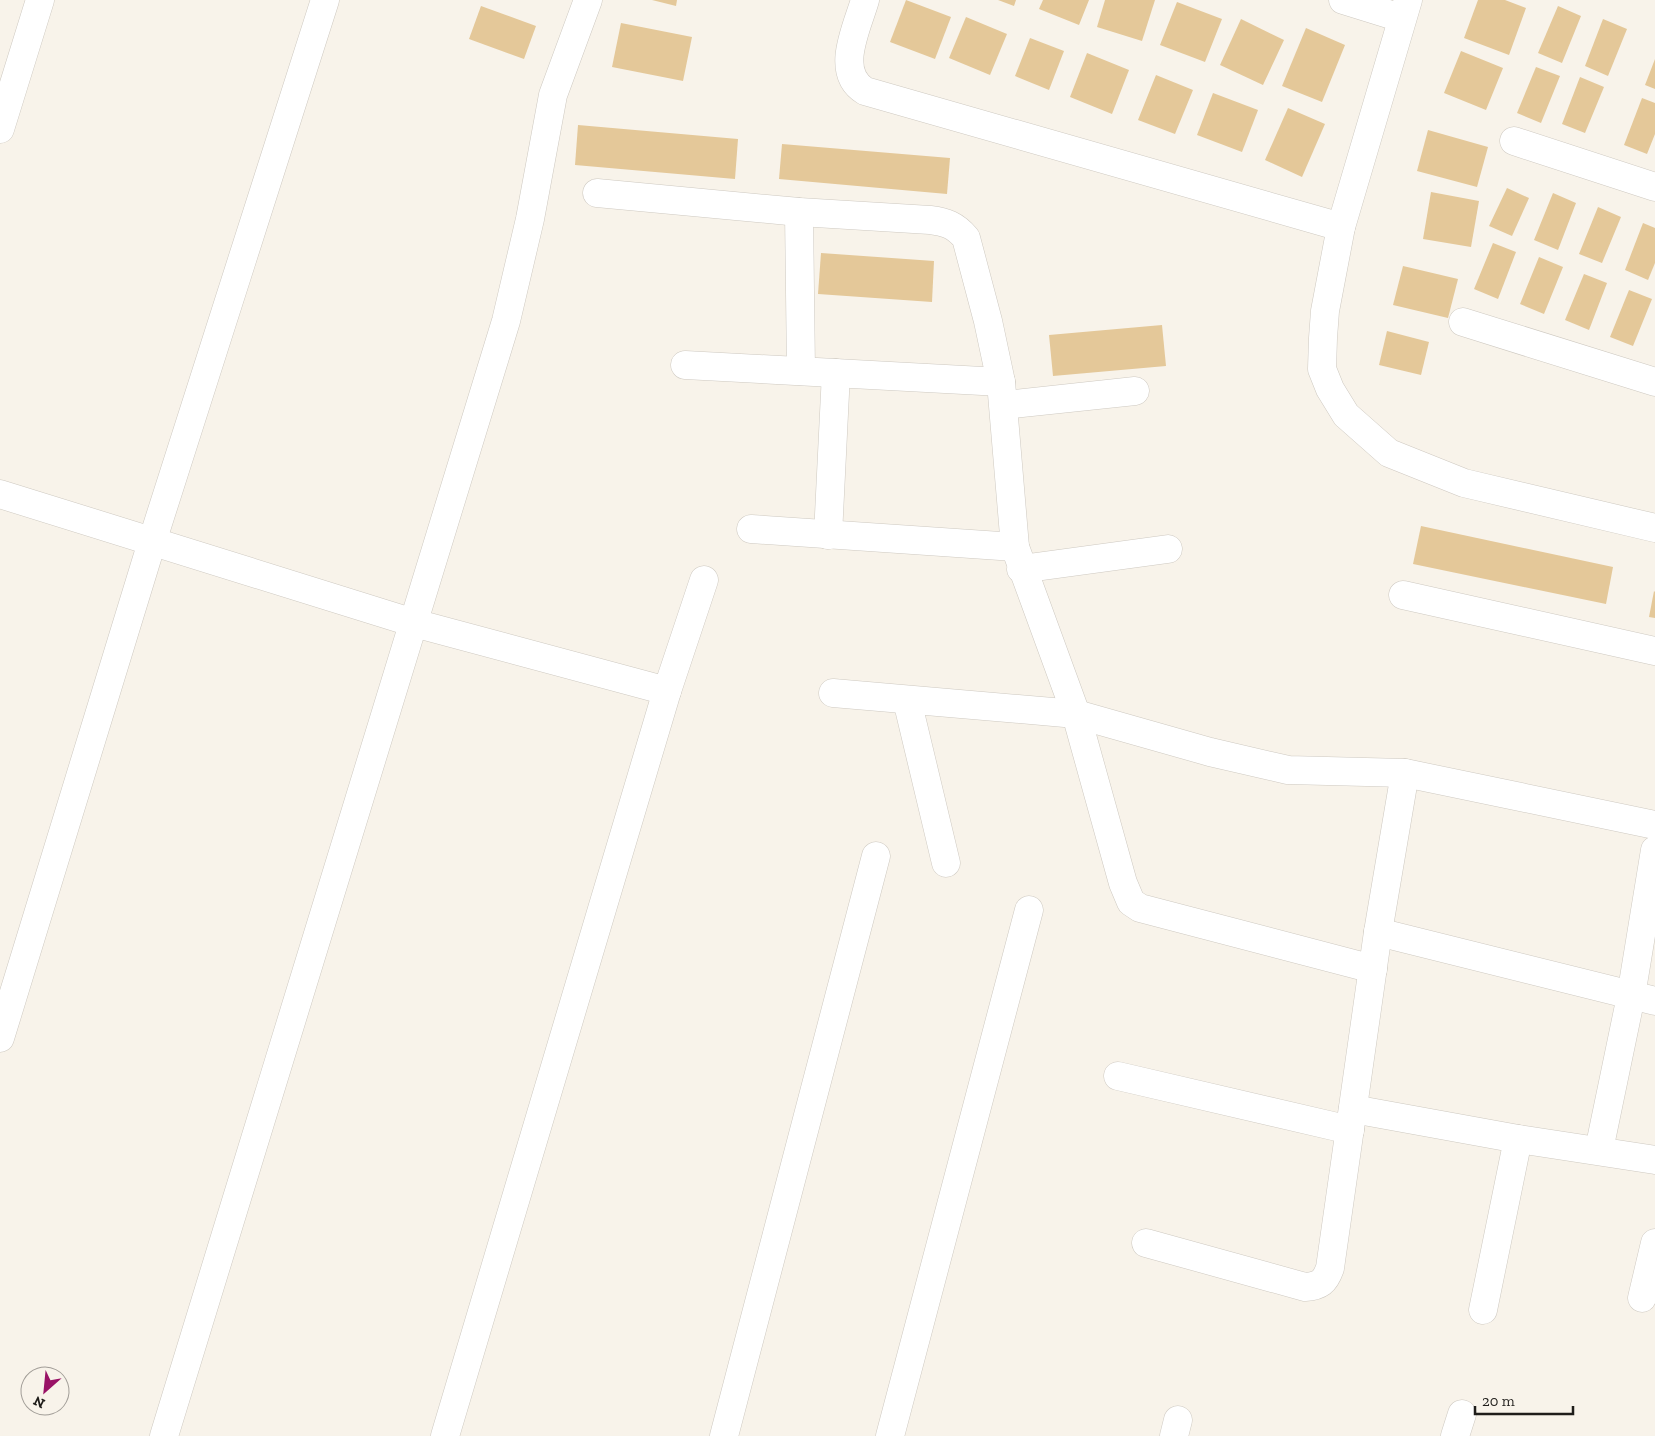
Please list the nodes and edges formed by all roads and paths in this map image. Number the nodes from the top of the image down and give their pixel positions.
1 (40, 0) edge
2 (325, 0) edge
3 (588, 0) edge
4 (865, 0) edge
5 (1343, 0) edge
6 (1405, 9) edge
7 (0, 129) edge
8 (1514, 141) dead end
9 (1655, 187) edge
10 (597, 193) dead end
11 (799, 212) junction
12 (1341, 227) junction
13 (1463, 322) dead end
14 (686, 365) dead end
15 (801, 371) junction
16 (836, 373) junction
17 (1655, 382) edge
18 (1135, 391) dead end
19 (1002, 394) junction
20 (0, 494) edge
21 (1655, 528) edge
22 (751, 529) dead end
23 (828, 535) junction
24 (152, 542) junction
25 (1168, 549) dead end
26 (1018, 558) junction
27 (704, 580) dead end
28 (1403, 595) dead end
29 (414, 623) junction
30 (1655, 651) edge
31 (667, 692) junction
32 (832, 693) dead end
33 (907, 700) junction
34 (1076, 714) junction
35 (1405, 773) junction
36 (1655, 825) edge
37 (1655, 850) edge
38 (876, 856) dead end
39 (946, 863) dead end
40 (1029, 910) dead end
41 (1378, 932) junction
42 (1373, 969) junction
43 (1643, 998) edge
44 (0, 1038) edge
45 (1118, 1076) dead end
46 (1352, 1119) junction
47 (1518, 1139) junction
48 (1599, 1150) junction
49 (1655, 1160) edge
50 (1146, 1243) dead end
51 (1655, 1244) edge
52 (1642, 1298) dead end
53 (1482, 1310) dead end
54 (164, 1436) edge
55 (445, 1436) edge
56 (724, 1436) edge
57 (890, 1436) edge

1 - 7 street
2 - 24 street
3 - 29 street
4 - 12 street
5 - 6 street
6 - 12 street
8 - 9 street
10 - 11 street
11 - 15 street
11 - 19 street
12 - 21 street
13 - 17 street
14 - 15 street
15 - 16 street
16 - 19 street
16 - 23 street
18 - 19 street
19 - 26 street
20 - 24 street
22 - 23 street
23 - 26 street
24 - 29 street
24 - 44 street
25 - 26 street
26 - 34 street
27 - 31 street
28 - 30 street
29 - 31 street
29 - 54 street
31 - 55 street
32 - 33 street
33 - 34 street
33 - 39 street
34 - 35 street
34 - 42 street
35 - 36 street
35 - 41 street
37 - 43 street
38 - 56 street
40 - 57 street
41 - 42 street
41 - 43 street
42 - 46 street
43 - 48 street
45 - 46 street
46 - 47 street
46 - 50 street
47 - 48 street
47 - 53 street
48 - 49 street
51 - 52 street

